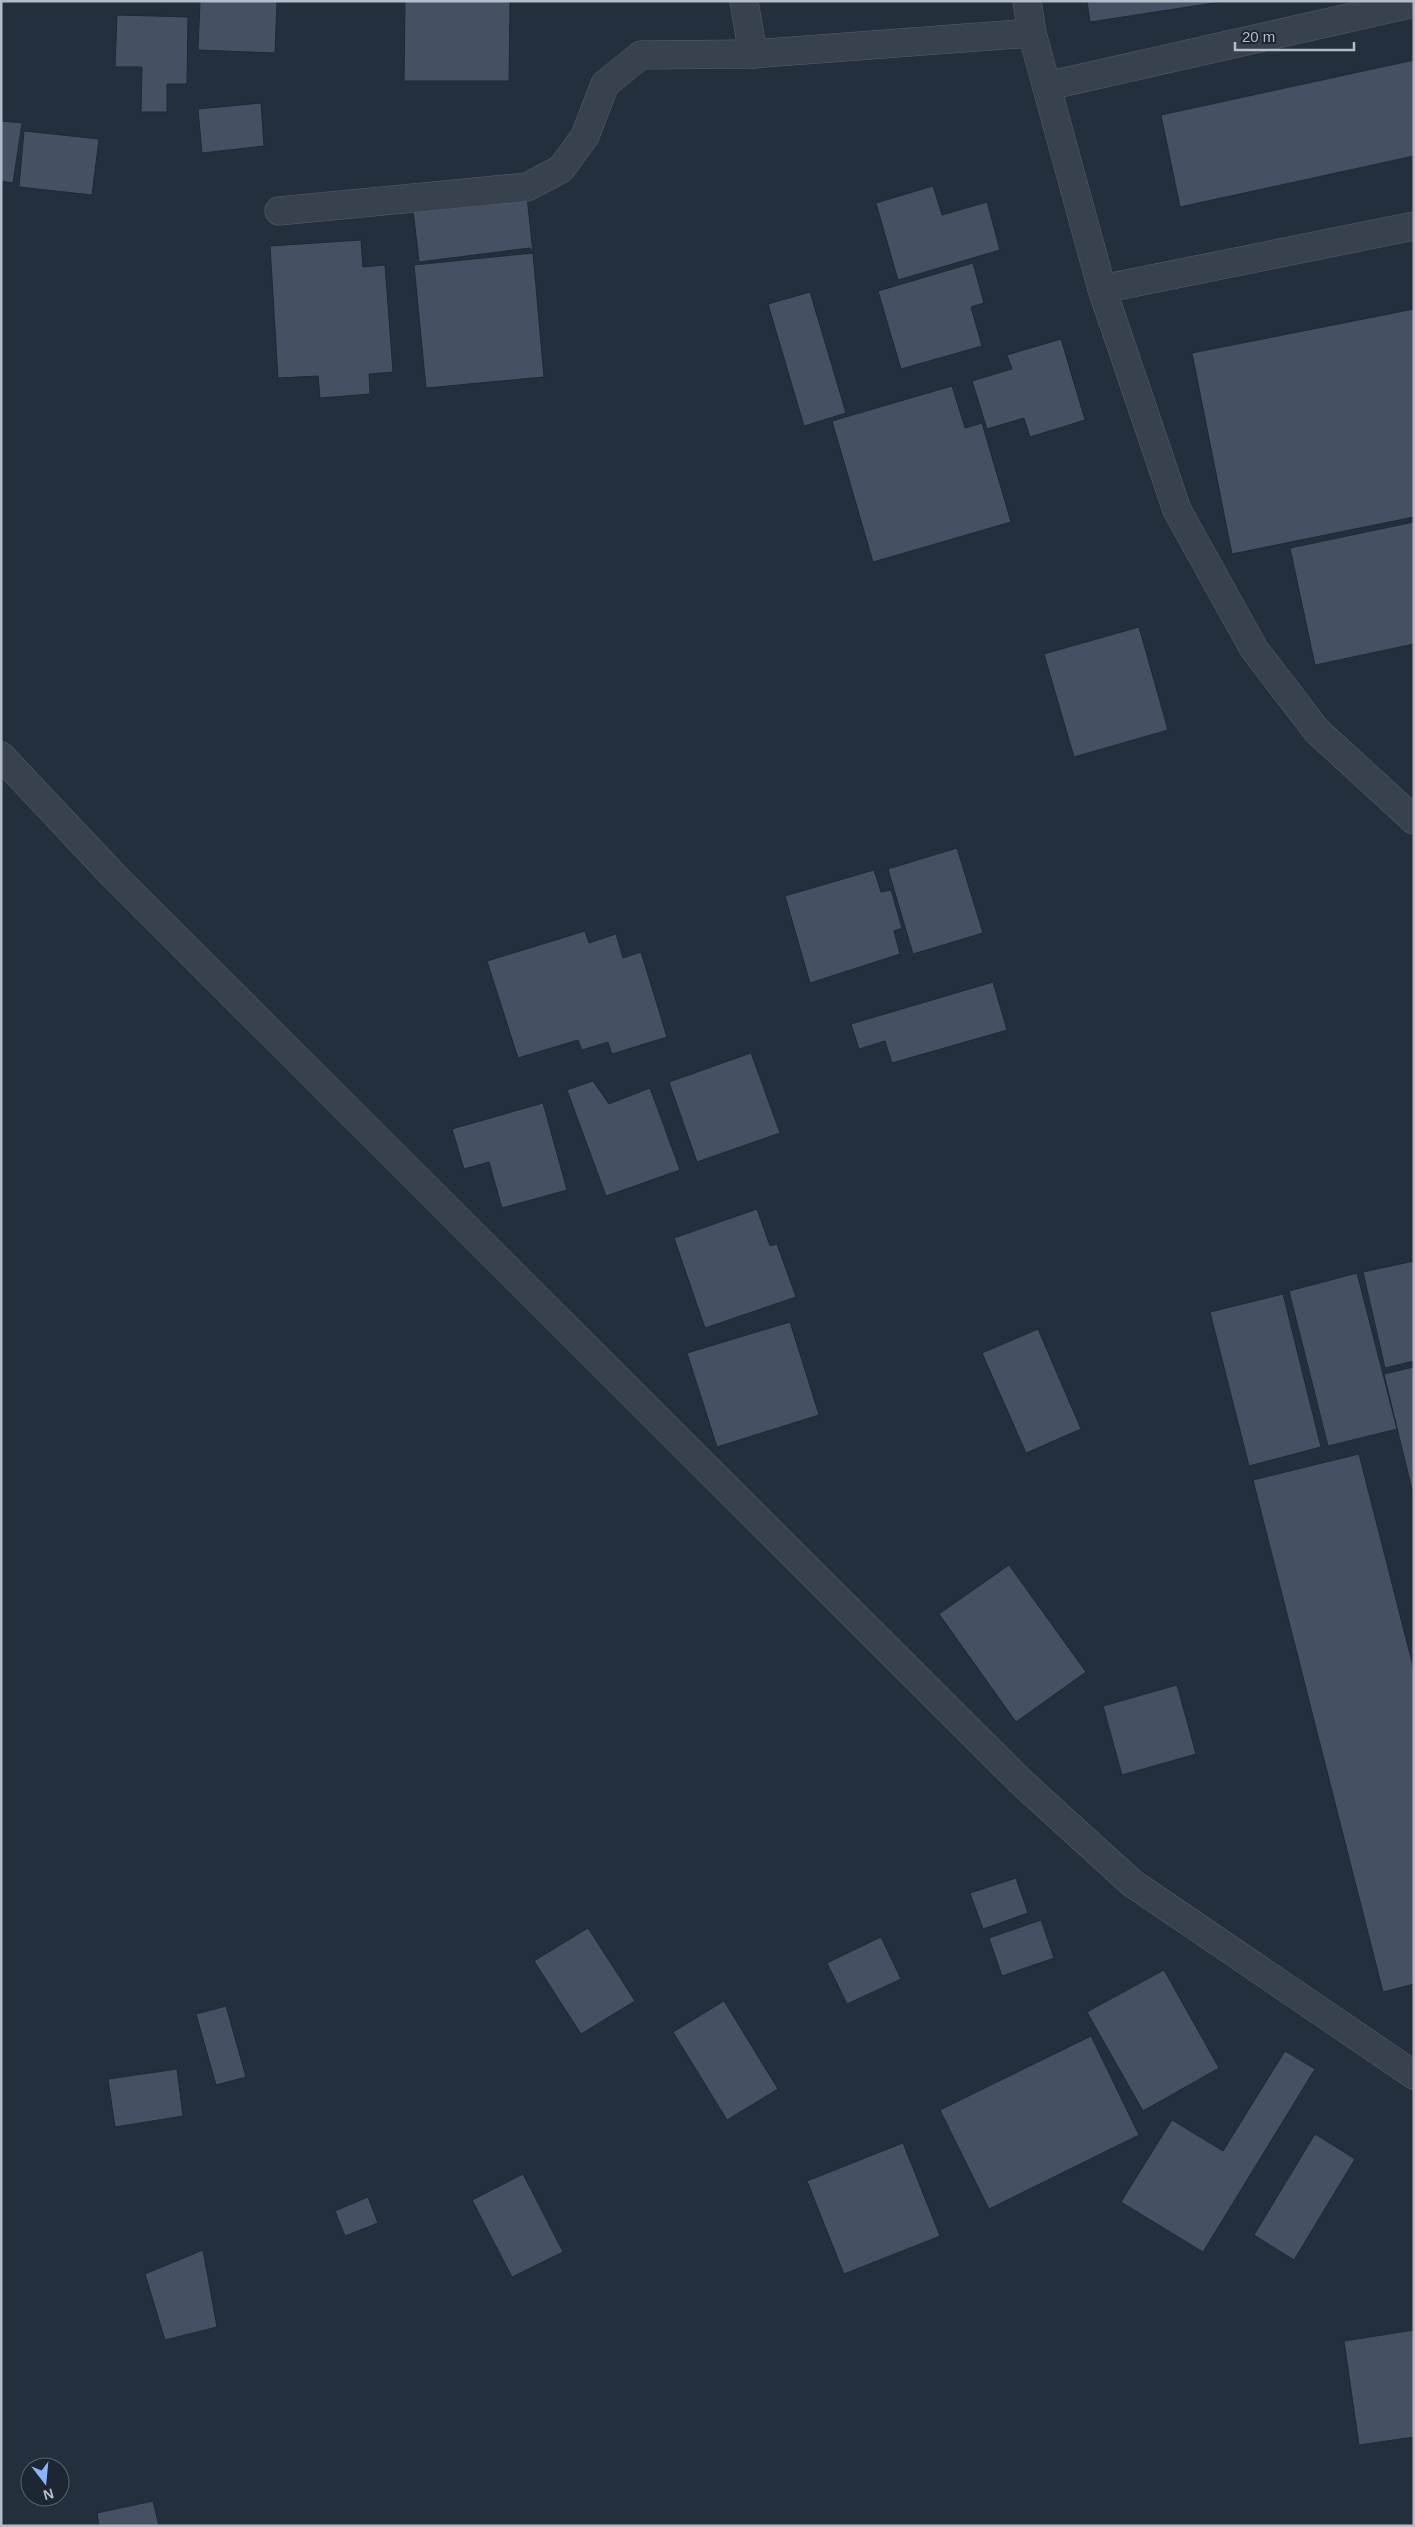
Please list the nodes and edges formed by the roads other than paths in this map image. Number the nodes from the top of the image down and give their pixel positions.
1 (744, 1) edge
2 (1026, 1) edge
3 (1414, 4) edge
4 (1032, 33) junction
5 (753, 54) junction
6 (1048, 86) junction
7 (279, 211) dead end
8 (1414, 226) edge
9 (1102, 289) junction
10 (1, 756) edge
11 (1414, 820) edge
12 (1414, 2075) edge

1 - 5 street
2 - 4 street
3 - 6 street
4 - 5 street
4 - 6 street
5 - 7 street
6 - 9 street
8 - 9 street
9 - 11 street
10 - 12 street

